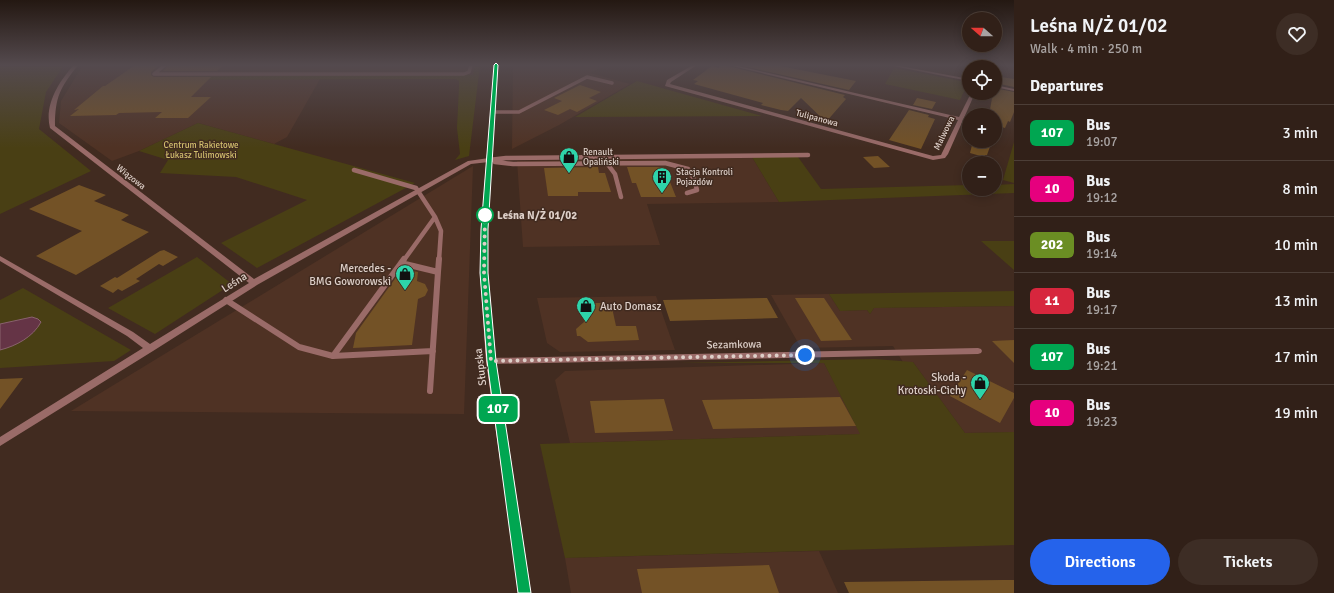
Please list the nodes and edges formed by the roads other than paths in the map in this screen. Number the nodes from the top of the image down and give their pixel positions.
1 (56, 93) edge
2 (494, 93) edge
3 (557, 93) edge
4 (695, 93) edge
5 (851, 93) edge
6 (970, 100) edge
7 (492, 112) junction
8 (961, 118) junction
9 (808, 155) dead end
10 (940, 158) joint
11 (489, 160) junction
12 (606, 162) junction
13 (354, 170) dead end
14 (419, 191) junction
15 (687, 193) dead end
16 (621, 197) dead end
17 (435, 217) junction
18 (0, 258) edge
19 (401, 263) junction
20 (438, 272) junction
21 (254, 283) junction
22 (226, 300) junction
23 (150, 348) junction
24 (433, 351) junction
25 (978, 351) dead end
26 (333, 356) junction
27 (491, 361) junction
28 (430, 391) dead end
29 (0, 442) edge
30 (525, 593) edge

1 - 21 street, Wiązowa
2 - 7 main road, Słupska
3 - 7 lane
4 - 10 street, Tulipanowa
5 - 8 street
6 - 8 street, Malwowa
7 - 11 main road, Słupska
8 - 10 street, Malwowa
9 - 11 lane
11 - 12 lane
11 - 14 street, Leśna
11 - 27 main road, Słupska
12 - 15 lane
12 - 16 lane
13 - 14 lane
14 - 17 lane
14 - 21 street, Leśna
17 - 19 lane
17 - 20 lane
18 - 23 street
19 - 20 lane
19 - 26 lane
20 - 24 lane
21 - 22 street, Leśna
22 - 23 street, Leśna
22 - 26 lane
23 - 29 street, Leśna
24 - 26 lane
24 - 28 lane
25 - 27 street, Sezamkowa
27 - 30 main road, Słupska

